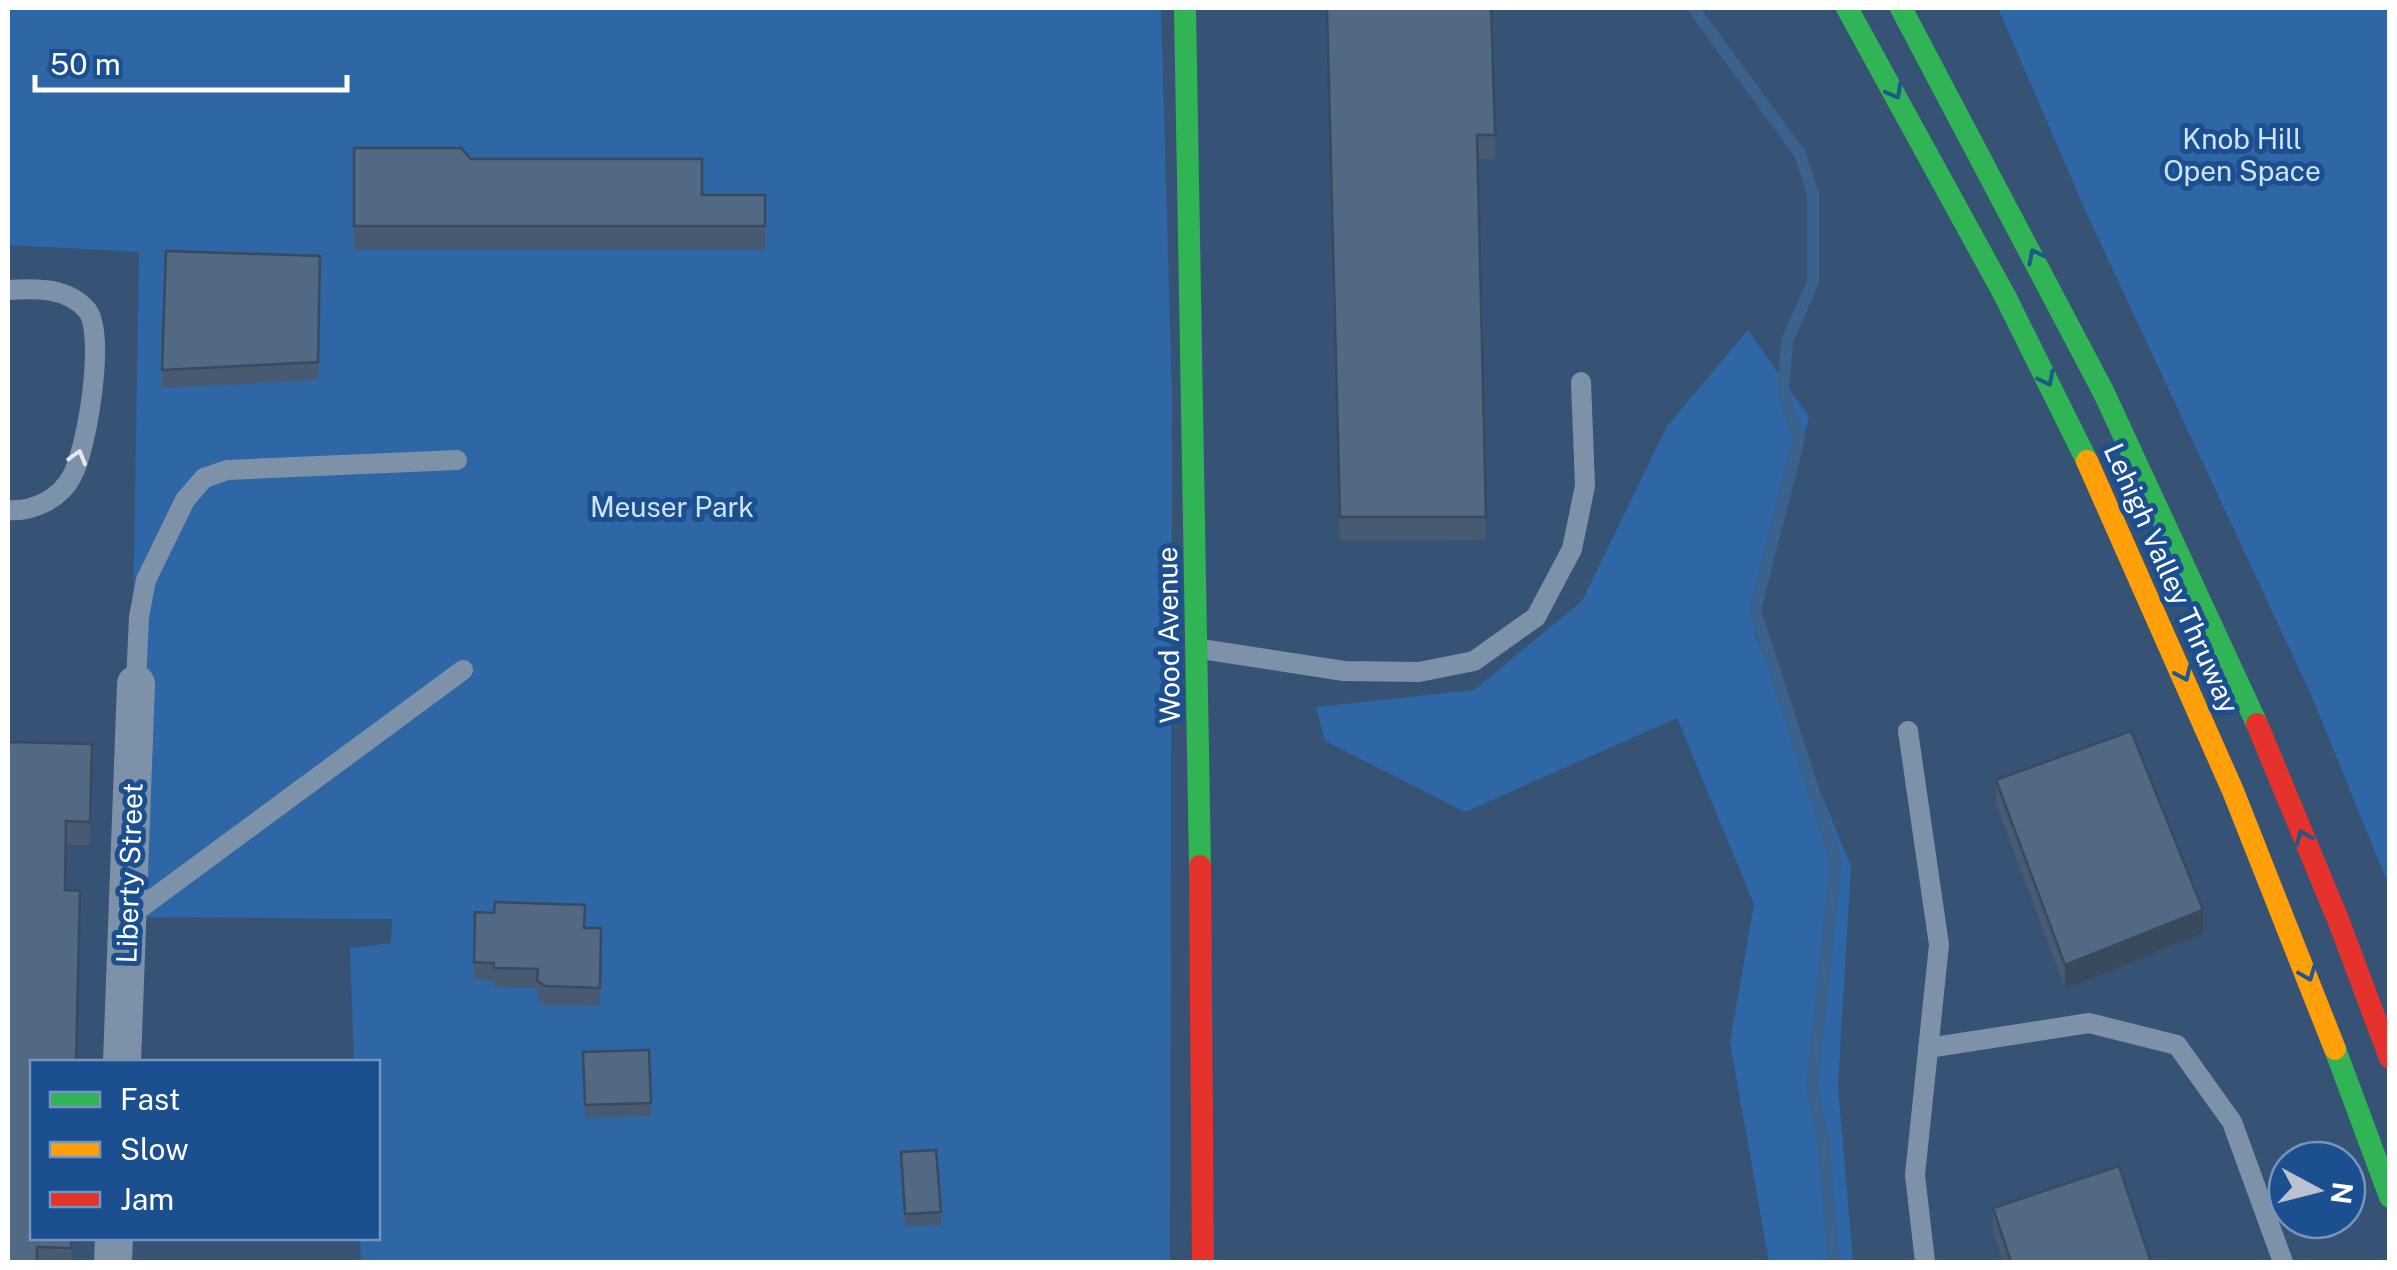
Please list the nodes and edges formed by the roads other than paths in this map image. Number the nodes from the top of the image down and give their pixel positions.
1 (1185, 8) edge
2 (1847, 8) edge
3 (1901, 8) edge
4 (8, 290) edge
5 (1581, 382) dead end
6 (457, 460) dead end
7 (8, 510) edge
8 (1199, 649) junction
9 (463, 670) dead end
10 (136, 684) joint
11 (1908, 731) dead end
12 (128, 917) junction
13 (1928, 1048) junction
14 (2390, 1058) edge
15 (122, 1060) edge
16 (2390, 1197) edge
17 (1203, 1262) edge
18 (1925, 1262) edge
19 (2283, 1262) edge

1 - 8 main road, Wood Avenue
2 -> 16 main road, Lehigh Valley Thruway
14 -> 3 main road, Lehigh Valley Thruway
7 -> 4 lane
5 - 8 lane
6 - 10 lane
8 - 17 main road, Wood Avenue
9 - 12 lane
10 - 12 street, Liberty Street
11 - 13 lane
12 - 15 street, Liberty Street
13 - 18 lane
13 - 19 lane

